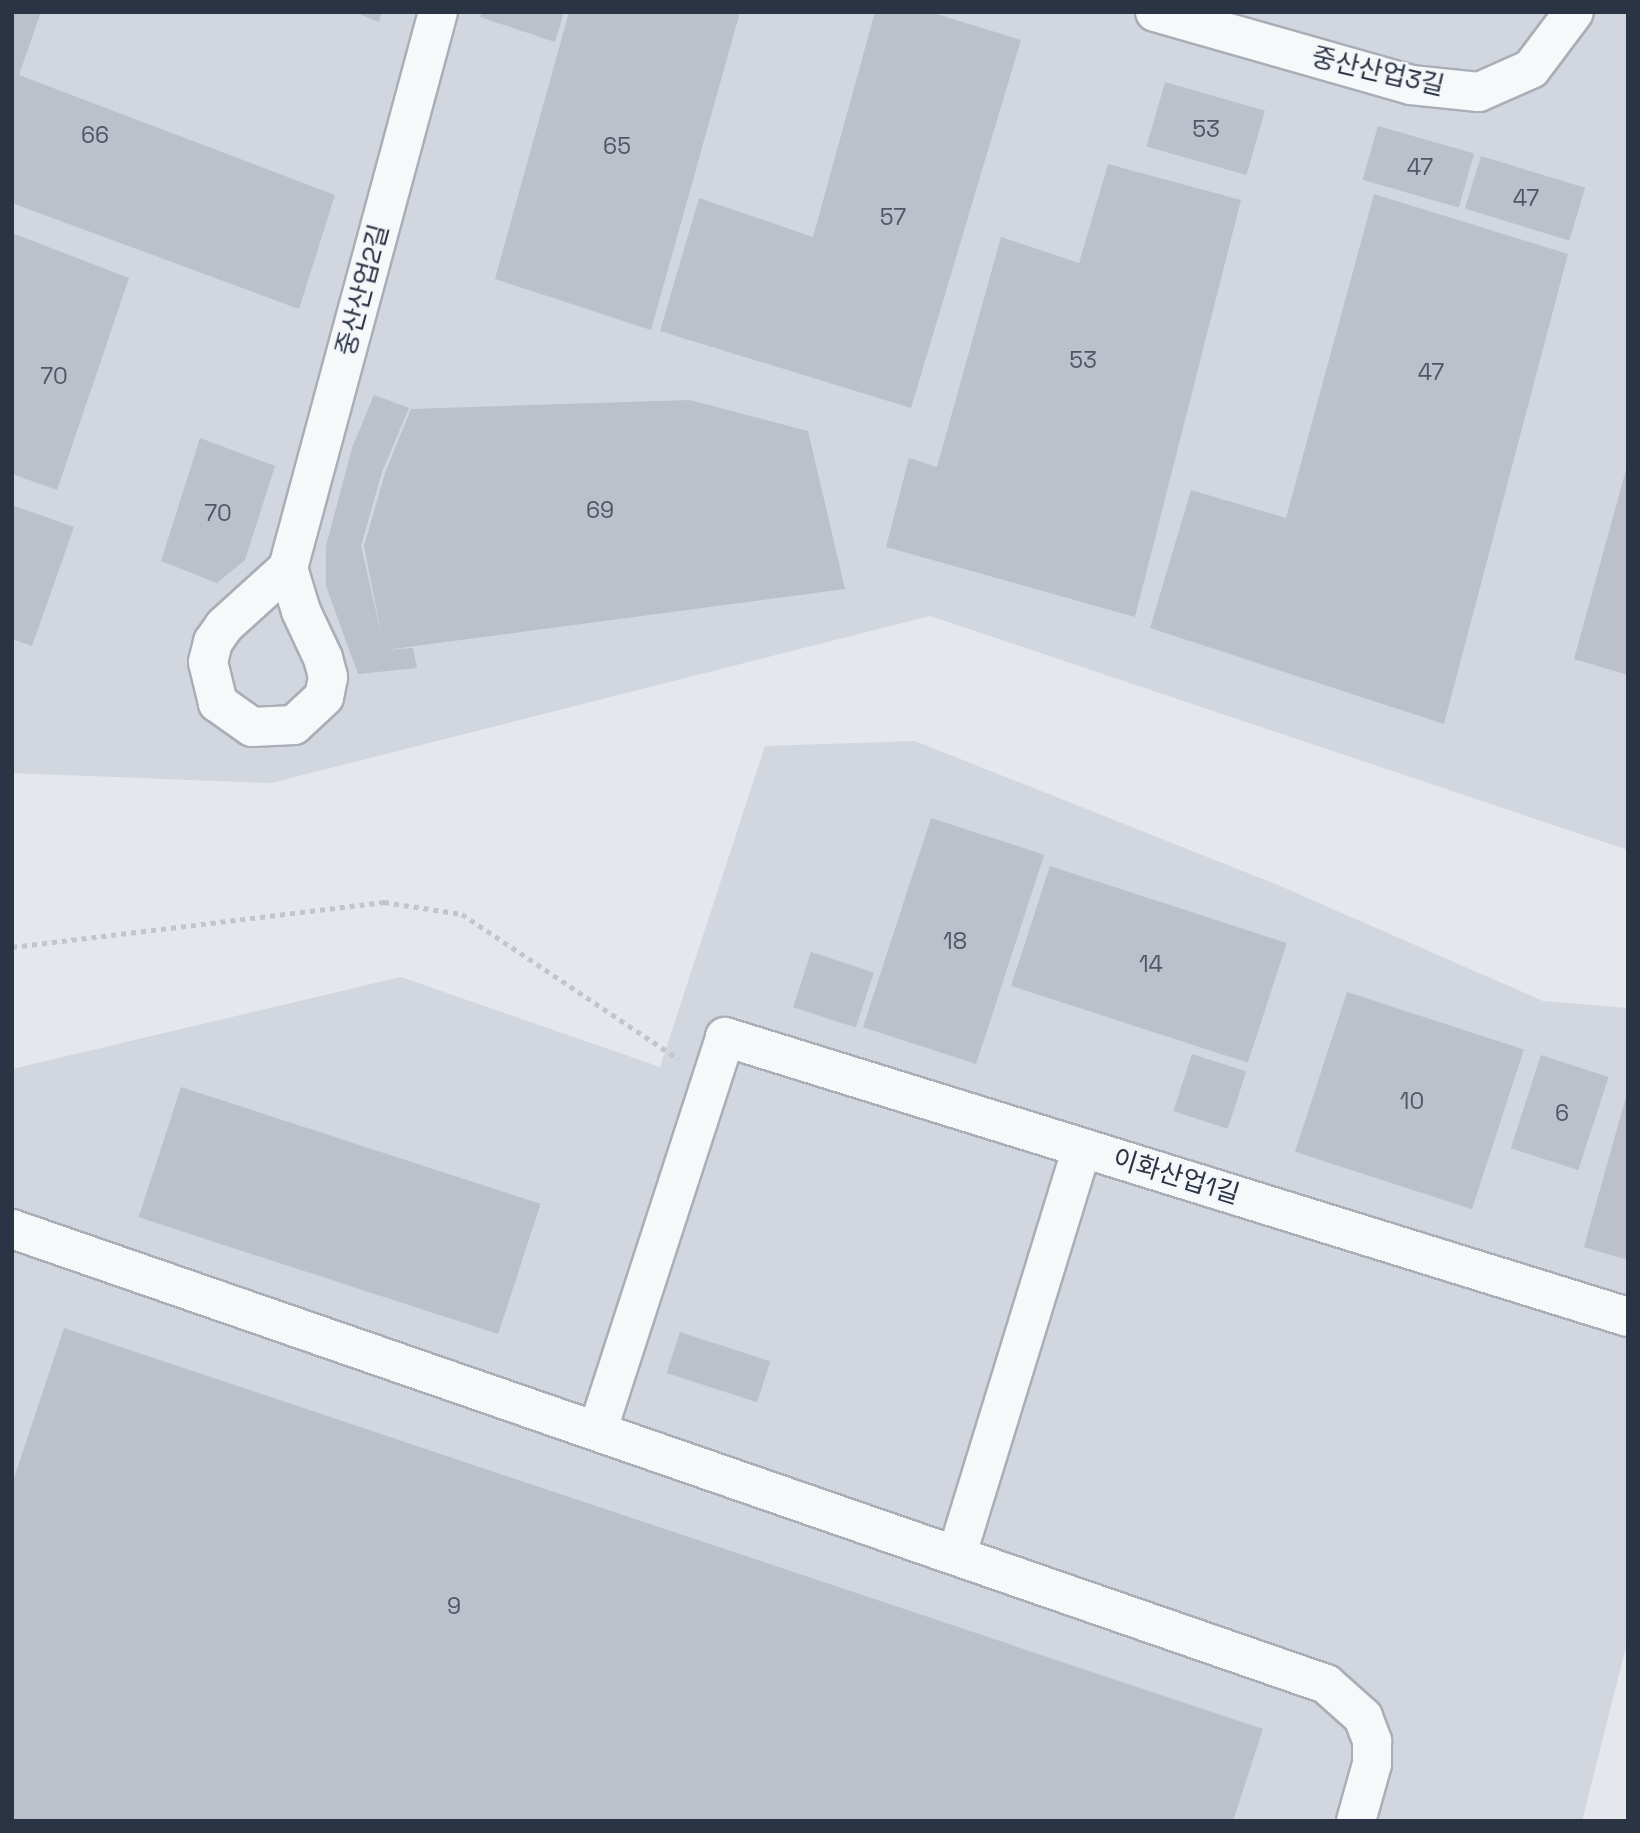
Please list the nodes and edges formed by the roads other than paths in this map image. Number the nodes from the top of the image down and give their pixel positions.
1 (438, 12) edge
2 (1155, 12) edge
3 (1574, 12) edge
4 (288, 568) dead end
5 (1082, 1148) junction
6 (12, 1229) edge
7 (1628, 1317) edge
8 (598, 1429) junction
9 (957, 1554) junction
10 (1356, 1821) edge

1 - 4 street, 중산산업2길
2 - 3 street, 중산산업3길
5 - 7 street, 이화산업1길
5 - 8 street, 이화산업1길
5 - 9 street
6 - 8 street
8 - 9 street
9 - 10 street

